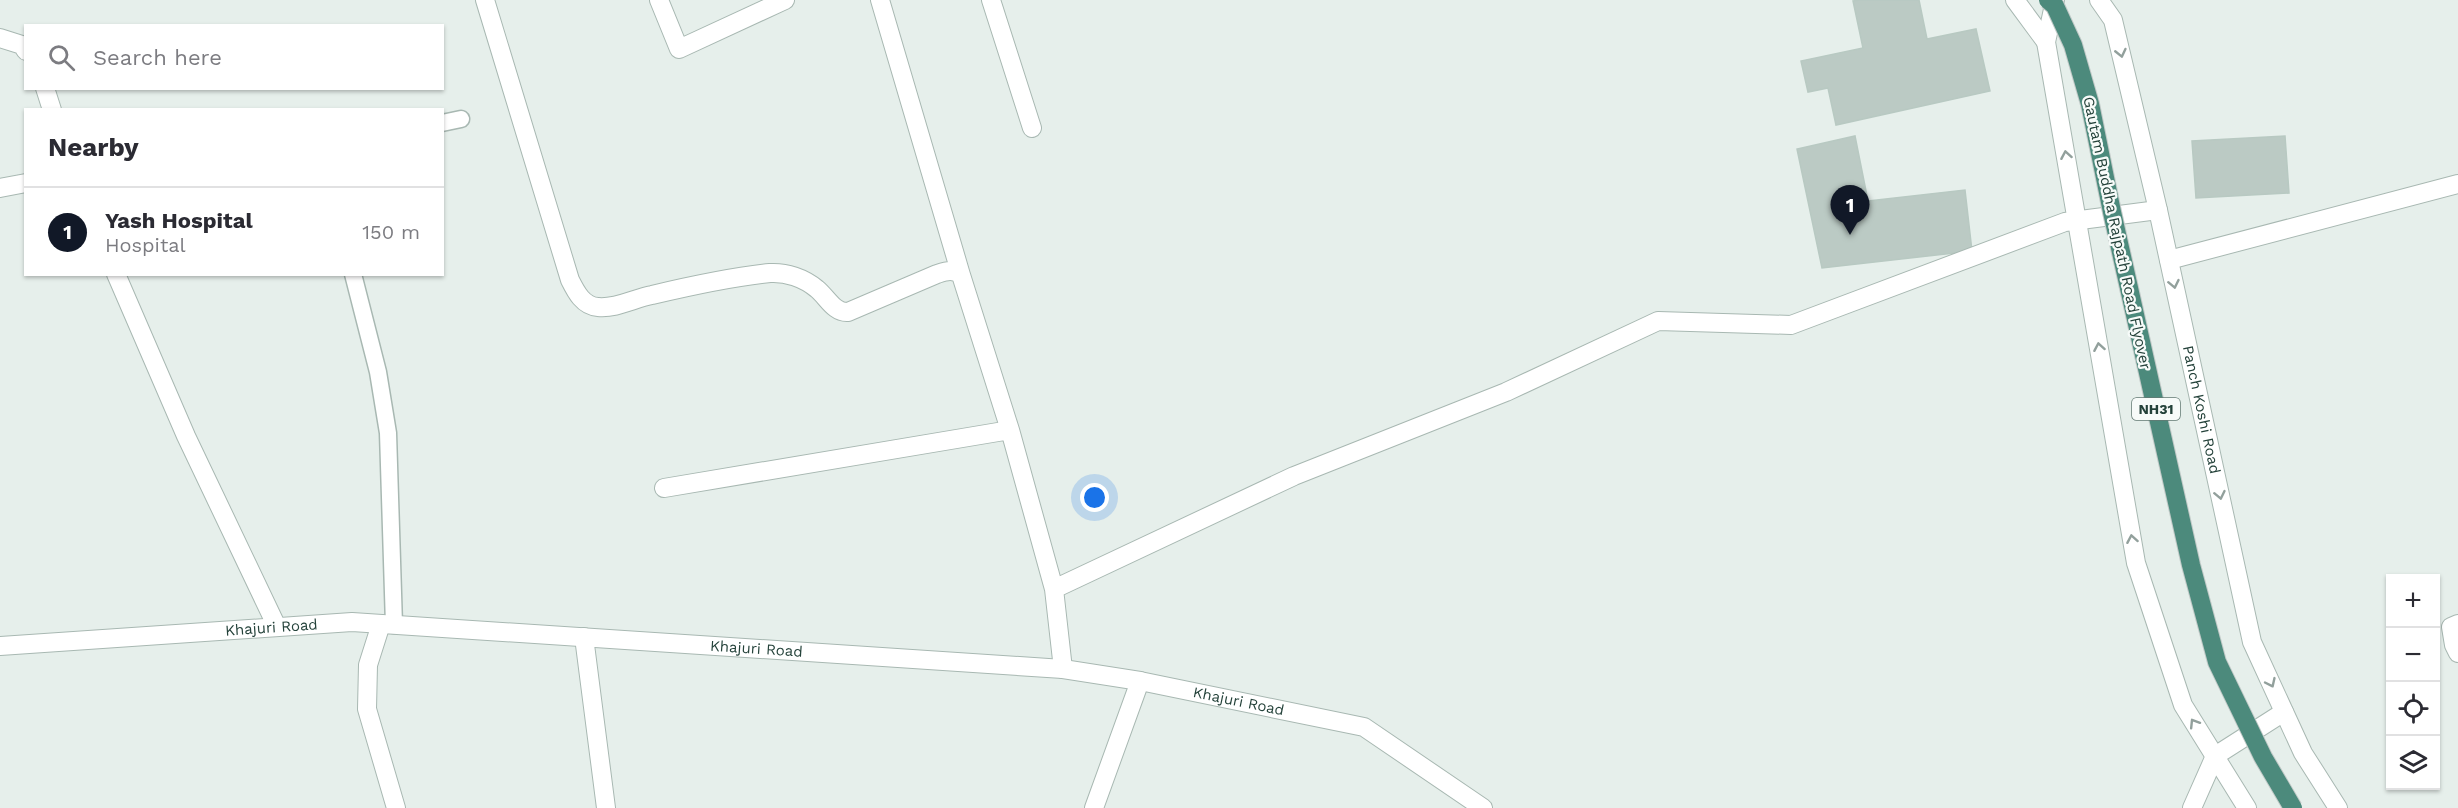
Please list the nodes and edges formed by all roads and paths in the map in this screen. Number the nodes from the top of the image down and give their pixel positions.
1 (486, 0) edge
2 (658, 0) edge
3 (785, 0) edge
4 (880, 0) edge
5 (991, 0) edge
6 (2015, 0) edge
7 (2048, 0) edge
8 (2055, 0) edge
9 (2099, 0) edge
10 (0, 38) edge
11 (2046, 42) junction
12 (24, 49) edge
13 (46, 90) edge
14 (51, 108) edge
15 (461, 119) dead end
16 (444, 123) edge
17 (1032, 128) dead end
18 (24, 183) edge
19 (2458, 184) edge
20 (0, 188) edge
21 (2158, 210) junction
22 (2077, 220) junction
23 (2169, 260) junction
24 (962, 275) junction
25 (117, 276) edge
26 (354, 276) edge
27 (1010, 430) junction
28 (664, 488) dead end
29 (1054, 589) junction
30 (387, 624) junction
31 (2458, 624) edge
32 (277, 627) junction
33 (584, 637) junction
34 (0, 646) edge
35 (2458, 653) edge
36 (1063, 669) junction
37 (1140, 681) junction
38 (2284, 712) junction
39 (2215, 756) junction
40 (396, 808) edge
41 (606, 808) edge
42 (1094, 808) edge
43 (1483, 808) edge
44 (2192, 808) edge
45 (2247, 808) edge
46 (2293, 808) edge
47 (2338, 808) edge

1 - 24 street
2 - 3 street
4 - 24 street
5 - 17 street
6 - 11 street
7 - 46 highway, Gautam Buddha Rajpath Road Flyover / NH31, bridge
8 - 11 street
9 -> 21 street, Panch Koshi Road
10 - 12 street
22 -> 11 street
13 - 14 street
15 - 16 lane
18 - 20 street
19 - 23 street
21 - 22 street
21 - 23 street, Panch Koshi Road
22 - 29 street
39 -> 22 street
23 -> 38 street, Panch Koshi Road
24 - 27 street
25 - 32 street
26 - 30 lane
27 - 28 street
27 - 29 street
29 - 36 street
30 - 32 street, Khajuri Road
30 - 33 street, Khajuri Road
30 - 40 street
31 - 35 street
32 - 34 street, Khajuri Road
33 - 36 street, Khajuri Road
33 - 41 street
36 - 37 street, Khajuri Road
37 - 42 street
37 - 43 street, Khajuri Road
38 - 39 street
38 - 47 street, Panch Koshi Road
39 - 44 street
39 - 45 street

